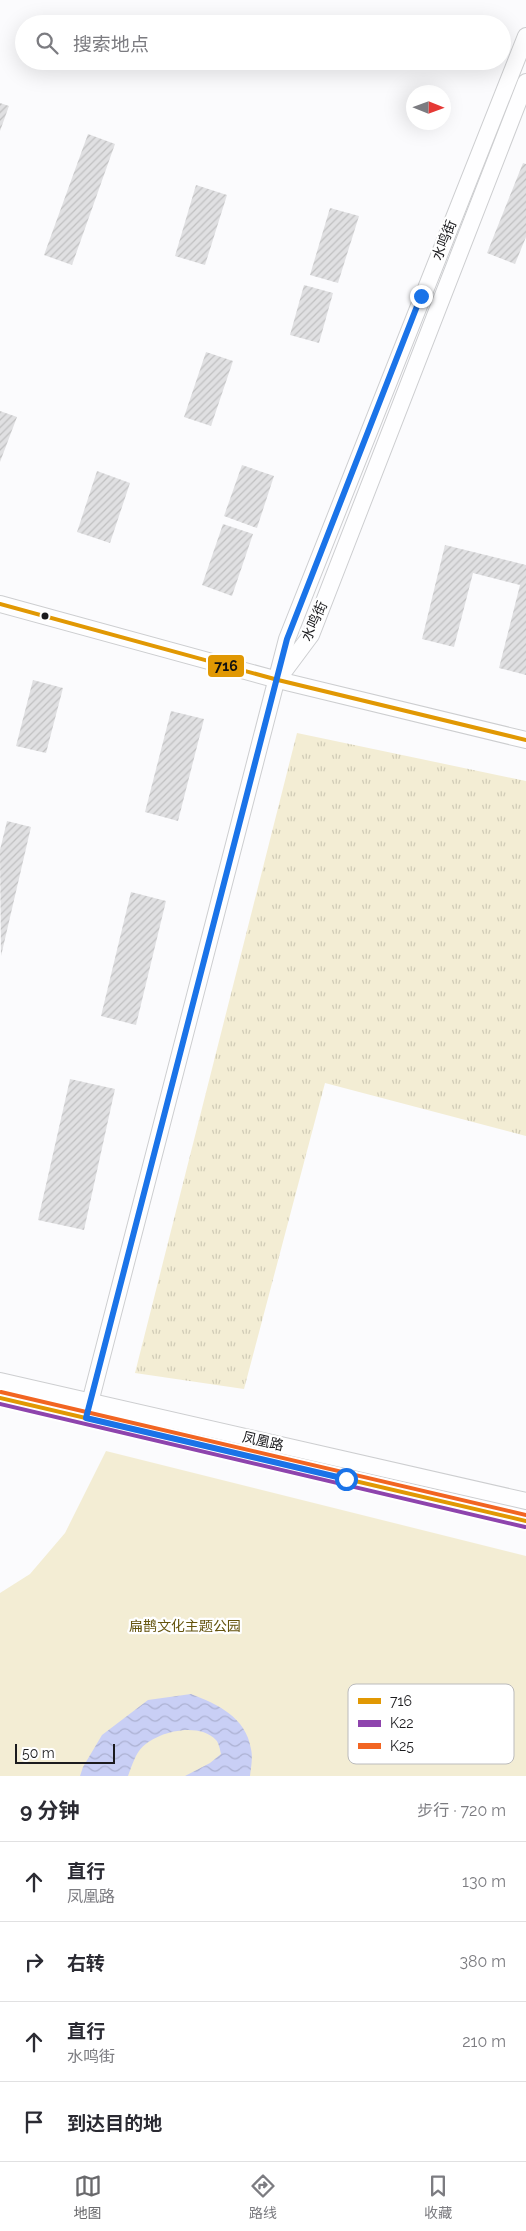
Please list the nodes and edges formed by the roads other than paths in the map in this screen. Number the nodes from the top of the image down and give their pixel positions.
1 (526, 36) edge
2 (526, 82) edge
3 (0, 604) edge
4 (278, 680) junction
5 (526, 740) edge
6 (0, 1381) edge
7 (0, 1398) edge
8 (90, 1402) junction
9 (86, 1418) junction
10 (526, 1501) edge
11 (526, 1521) edge

1 - 4 main road, 水鸣街
2 - 4 main road, 水鸣街
3 - 4 main road
4 - 5 main road
4 - 8 main road
6 - 8 main road, 凤凰路
7 - 9 main road, 凤凰路
8 - 9 main road
8 - 10 main road, 凤凰路
9 - 11 main road, 凤凰路

